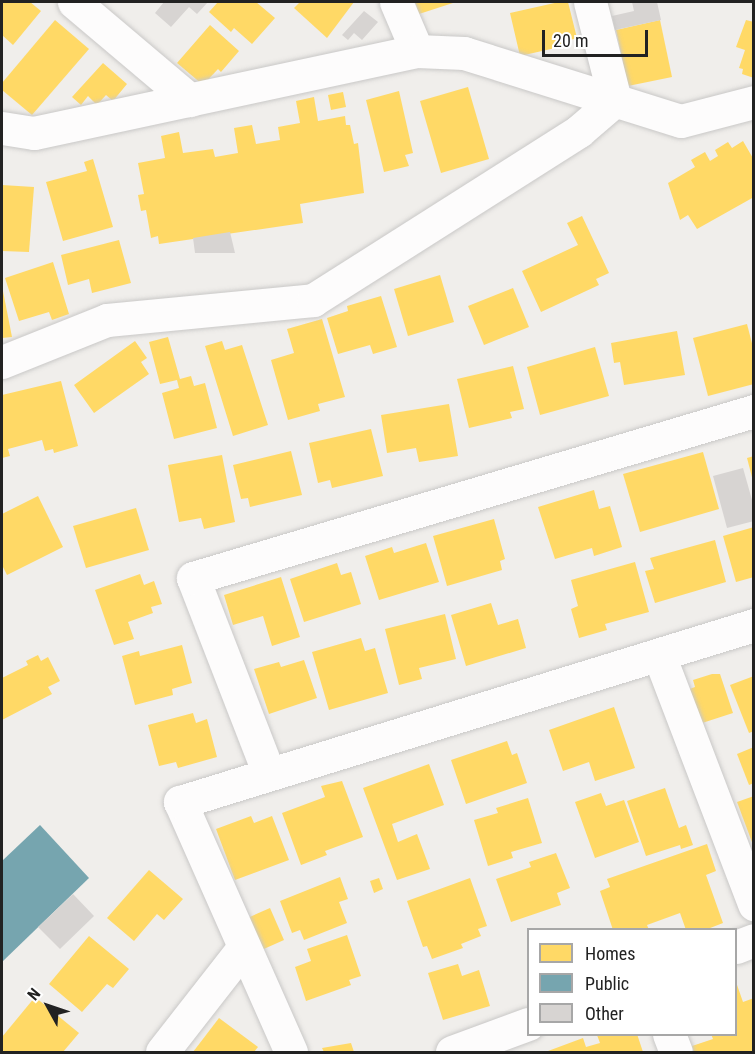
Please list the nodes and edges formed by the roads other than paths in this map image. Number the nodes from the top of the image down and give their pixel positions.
1 (74, 2) edge
2 (396, 2) edge
3 (590, 2) edge
4 (417, 51) junction
5 (190, 100) junction
6 (615, 100) junction
7 (753, 102) edge
8 (2, 128) edge
9 (2, 362) edge
10 (753, 411) edge
11 (753, 625) edge
12 (659, 655) junction
13 (269, 774) junction
14 (753, 904) edge
15 (753, 940) edge
16 (737, 946) edge
17 (244, 947) junction
18 (527, 1024) edge
19 (669, 1036) edge
20 (162, 1053) edge
21 (291, 1053) edge
22 (452, 1053) edge
23 (676, 1053) edge

1 - 5 street
2 - 4 street
3 - 6 street
4 - 5 street
4 - 6 street
5 - 8 street
6 - 7 street
6 - 9 street
10 - 13 street
11 - 12 street
12 - 13 street
12 - 14 street
13 - 17 street
15 - 16 street
17 - 20 street
17 - 21 street
18 - 22 street
19 - 23 street

